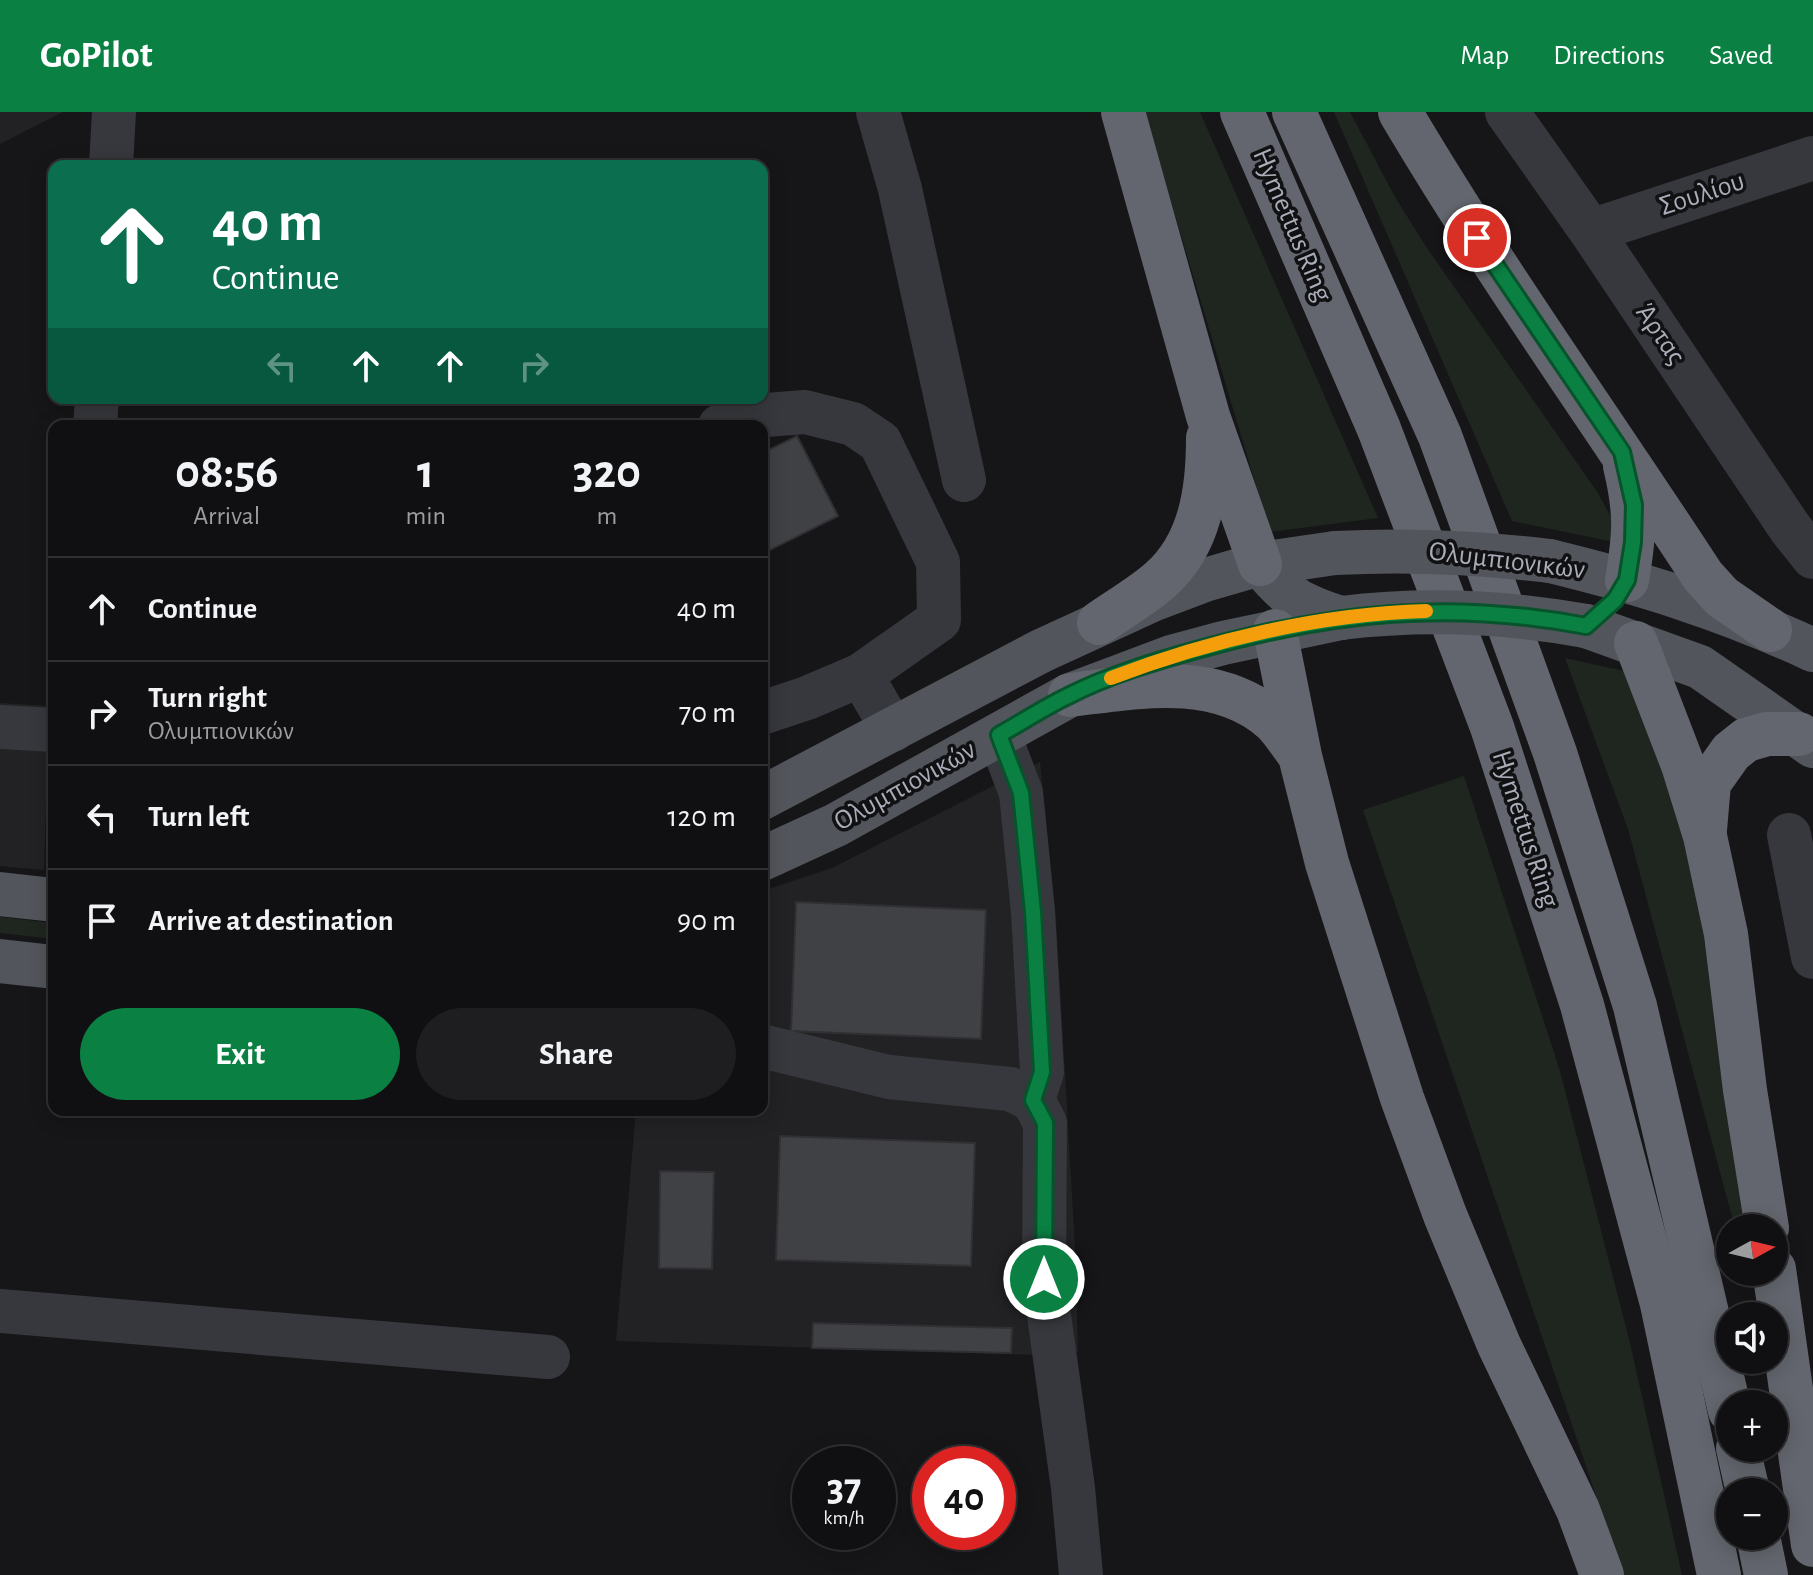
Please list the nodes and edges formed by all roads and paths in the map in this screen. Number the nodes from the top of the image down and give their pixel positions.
1 (114, 112) edge
2 (878, 112) edge
3 (1123, 112) edge
4 (1242, 112) edge
5 (1294, 112) edge
6 (1400, 112) edge
7 (1507, 112) edge
8 (1813, 158) edge
9 (111, 160) edge
10 (1591, 231) junction
11 (1208, 416) junction
12 (745, 420) edge
13 (1622, 452) junction
14 (964, 480) dead end
15 (1813, 557) edge
16 (1273, 596) junction
17 (1609, 602) junction
18 (1099, 623) junction
19 (1770, 630) junction
20 (1636, 643) junction
21 (1813, 650) edge
22 (861, 675) junction
23 (1070, 695) junction
24 (768, 711) edge
25 (0, 727) edge
26 (48, 730) edge
27 (893, 730) junction
28 (999, 735) junction
29 (1806, 740) edge
30 (1300, 756) junction
31 (768, 795) edge
32 (1789, 835) dead end
33 (1705, 836) junction
34 (768, 856) edge
35 (0, 894) edge
36 (48, 899) edge
37 (1813, 957) edge
38 (0, 961) edge
39 (48, 966) edge
40 (768, 1047) edge
41 (1033, 1100) junction
42 (1765, 1214) edge
43 (1776, 1286) edge
44 (0, 1311) edge
45 (548, 1357) dead end
46 (1725, 1390) edge
47 (1813, 1545) edge
48 (1761, 1550) edge
49 (1081, 1575) edge
50 (1602, 1575) edge
51 (1719, 1575) edge
52 (1766, 1575) edge

1 - 9 street
2 - 14 street
3 - 11 highway
4 - 51 highway, Hymettus Ring
5 - 46 highway, Hymettus Ring
6 - 13 highway
7 - 10 street, Άρτας
8 - 10 street, Σουλίου
10 - 15 street, Άρτας
11 - 16 highway
11 - 18 highway
12 - 22 street
13 - 17 highway
13 - 19 highway
16 - 17 main road, Ολυμπιονικών, bridge
16 - 17 main road, Ολυμπιονικών, bridge
16 - 18 main road, Ολυμπιονικών
16 - 23 main road, Ολυμπιονικών
16 - 30 highway
17 - 19 main road, Ολυμπιονικών
17 - 20 main road, Ολυμπιονικών
18 - 27 main road, Ολυμπιονικών
19 - 21 main road, Ολυμπιονικών
20 - 29 main road, Ολυμπιονικών
20 - 33 highway
22 - 24 street
22 - 27 street
23 - 28 main road, Ολυμπιονικών
23 - 30 highway
25 - 26 street
27 - 31 main road, Ολυμπιονικών
28 - 34 main road, Ολυμπιονικών
28 - 41 street
29 - 33 highway
30 - 50 highway
32 - 37 street
33 - 42 highway
35 - 36 main road
38 - 39 main road
40 - 41 street
41 - 49 street
43 - 47 highway
44 - 45 street
48 - 52 highway

